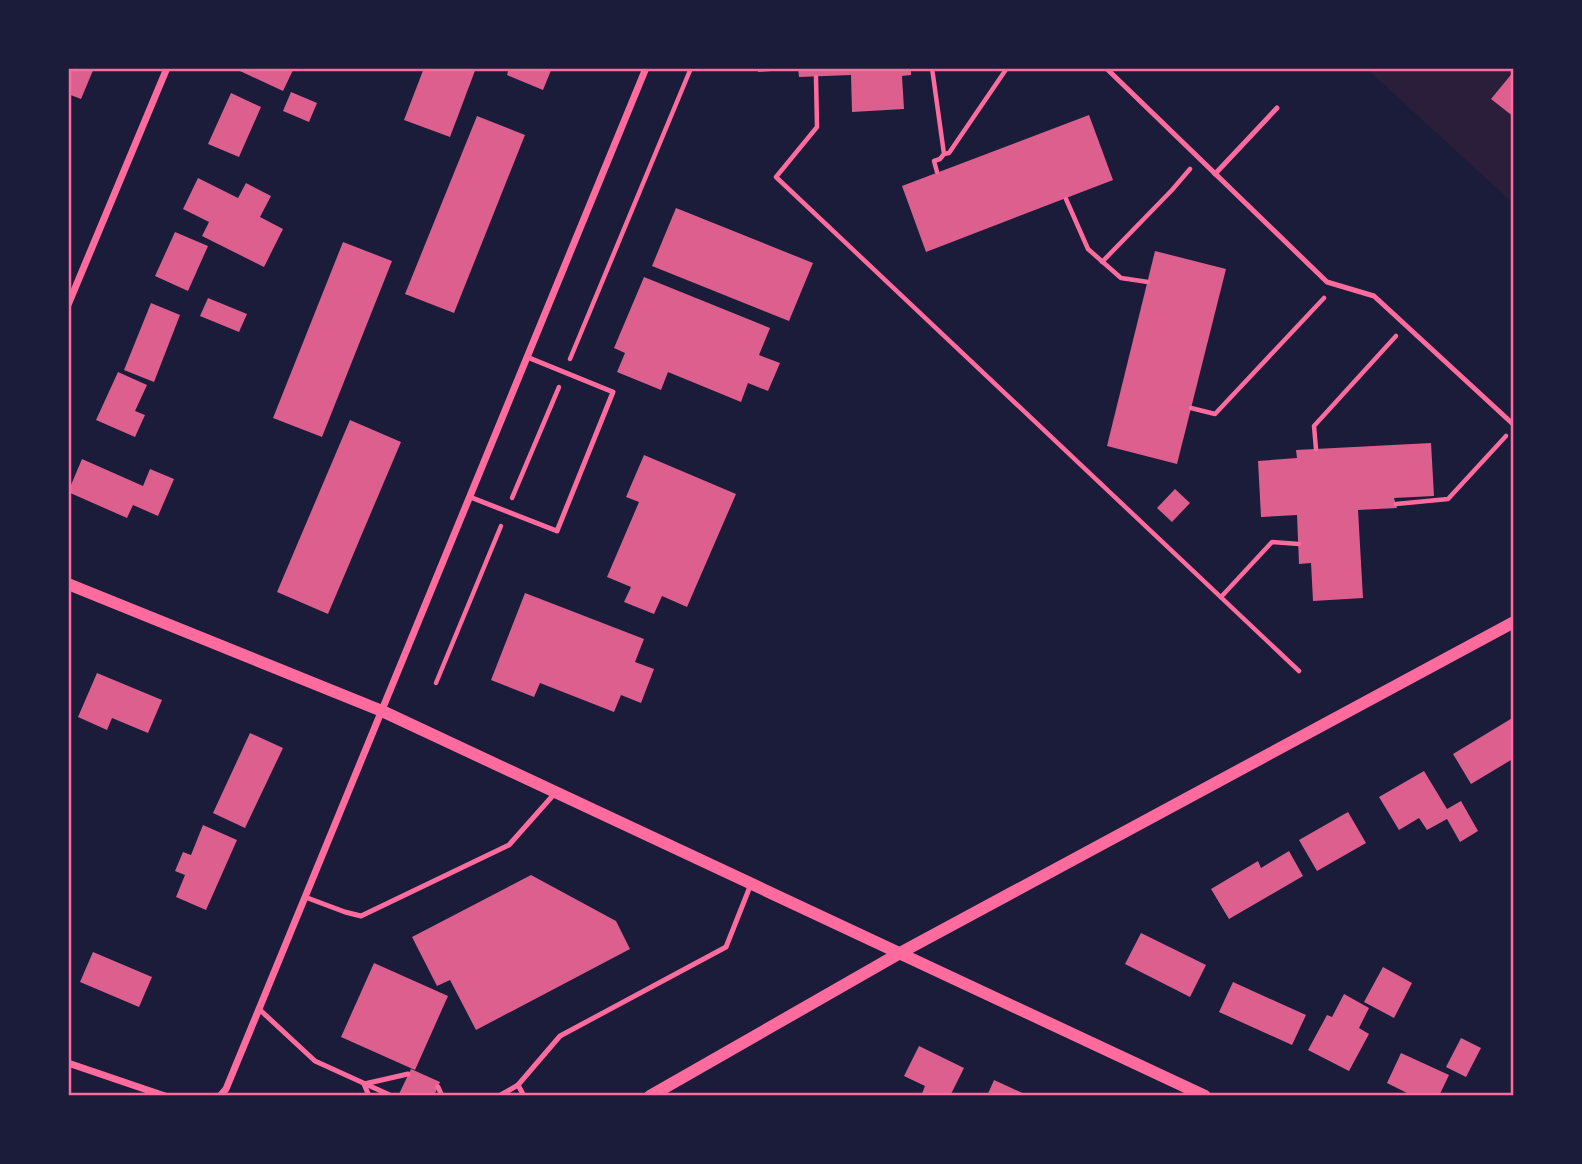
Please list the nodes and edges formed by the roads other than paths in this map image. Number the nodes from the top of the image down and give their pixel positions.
1 (167, 68) edge
2 (646, 68) edge
3 (1106, 68) edge
4 (1277, 108) dead end
5 (1215, 174) junction
6 (68, 305) edge
7 (527, 357) junction
8 (1514, 426) edge
9 (470, 496) junction
10 (68, 584) edge
11 (1514, 622) edge
12 (382, 711) junction
13 (556, 792) junction
14 (751, 884) junction
15 (305, 897) junction
16 (900, 953) junction
17 (259, 1009) junction
18 (68, 1063) edge
19 (408, 1074) dead end
20 (364, 1084) junction
21 (518, 1085) junction
22 (438, 1087) dead end
23 (165, 1096) edge
24 (220, 1096) edge
25 (369, 1096) edge
26 (392, 1096) edge
27 (442, 1096) edge
28 (499, 1096) edge
29 (524, 1096) edge
30 (650, 1096) edge
31 (1205, 1096) edge

1 - 6 street
2 - 7 street
3 - 5 lane
4 - 5 lane
5 - 8 lane
7 - 9 street
7 - 9 lane
9 - 12 street
10 - 12 street
11 - 16 street
12 - 13 street
12 - 15 street
13 - 14 street
13 - 15 lane
14 - 16 street
14 - 21 lane
15 - 17 street
16 - 30 street
16 - 31 street
17 - 20 lane
17 - 24 street
18 - 23 street
19 - 20 lane
20 - 25 lane
20 - 26 lane
21 - 28 lane
21 - 29 lane
22 - 27 lane

